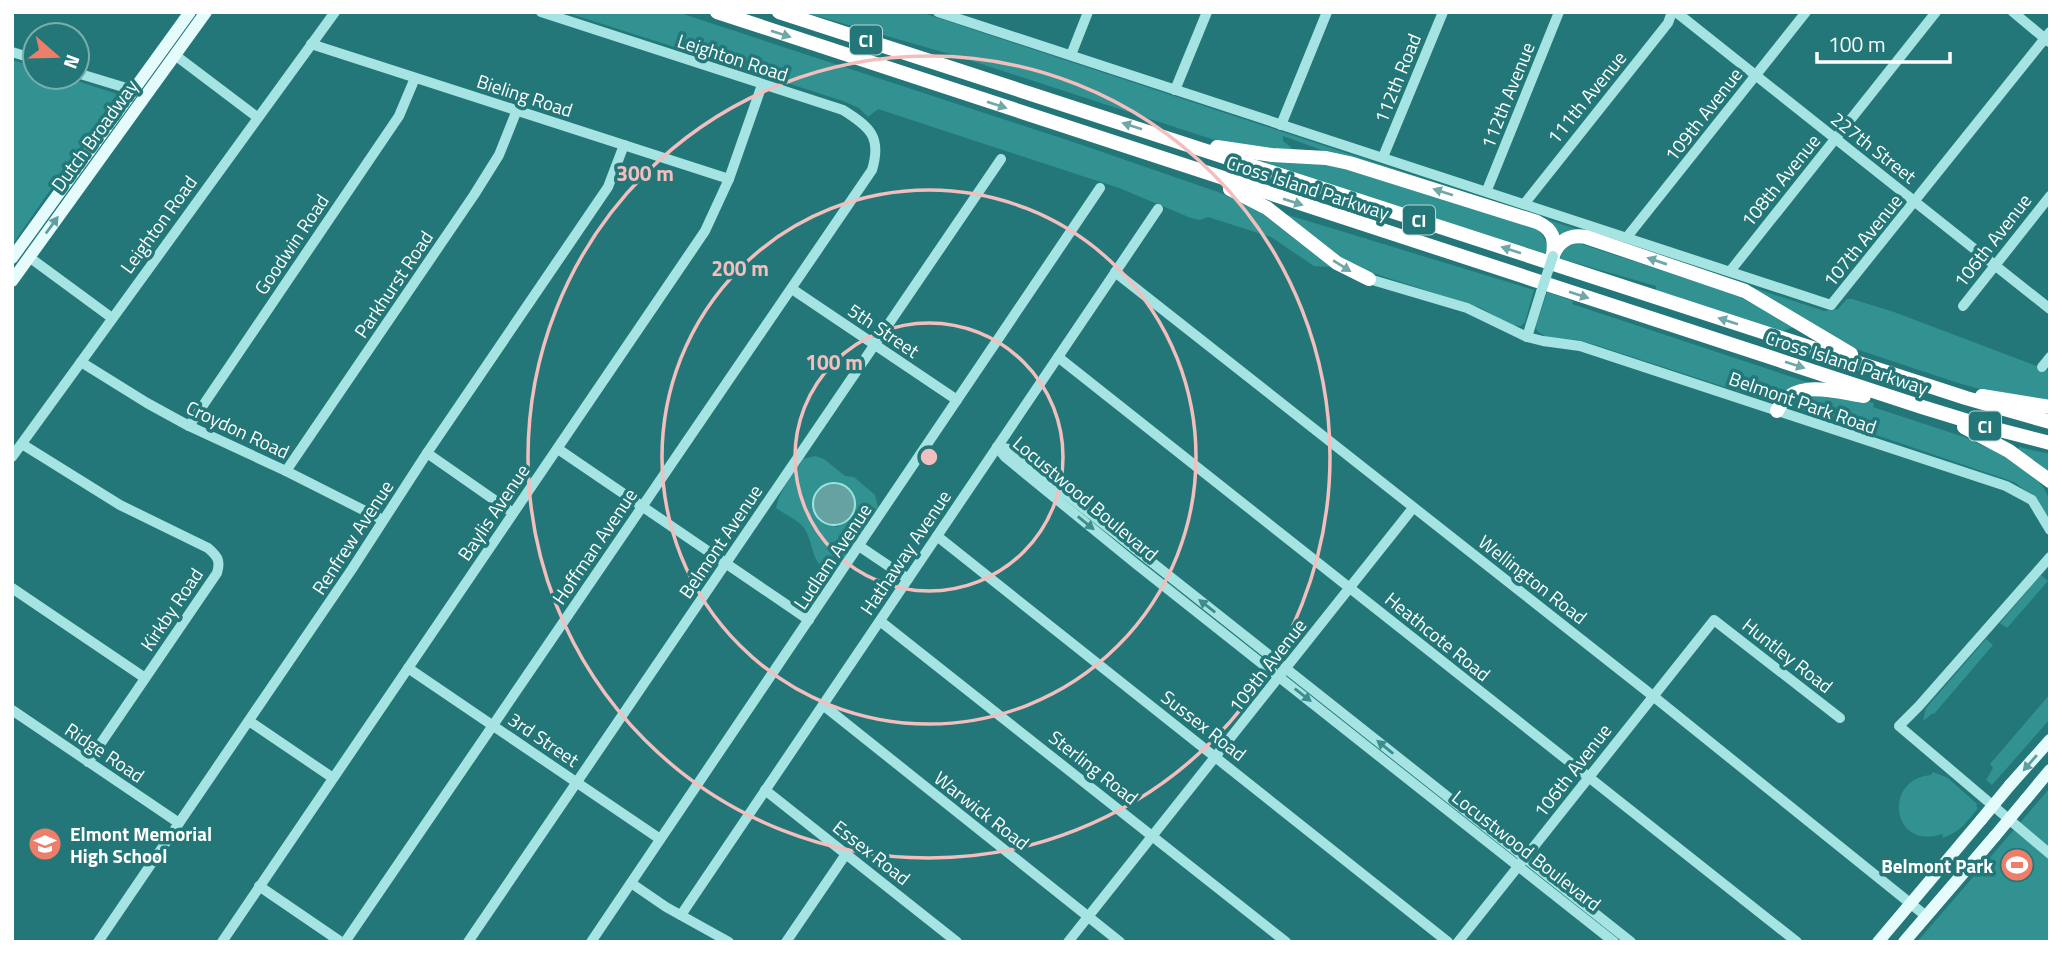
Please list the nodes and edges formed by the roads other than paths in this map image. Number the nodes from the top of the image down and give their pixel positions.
1 (190, 12) edge
2 (206, 12) edge
3 (335, 12) edge
4 (541, 12) edge
5 (717, 12) edge
6 (779, 12) edge
7 (938, 12) edge
8 (974, 12) edge
9 (1088, 12) edge
10 (1207, 12) edge
11 (1327, 12) edge
12 (1443, 12) edge
13 (1559, 12) edge
14 (1674, 12) edge
15 (1806, 12) edge
16 (1936, 12) edge
17 (2012, 12) edge
18 (970, 23) junction
19 (2048, 38) edge
20 (311, 44) junction
21 (164, 48) junction
22 (175, 55) junction
23 (1071, 55) junction
24 (1755, 75) junction
25 (91, 77) edge
26 (415, 78) junction
27 (762, 85) junction
28 (132, 90) junction
29 (1175, 90) junction
30 (146, 96) junction
31 (517, 110) junction
32 (257, 117) junction
33 (1282, 125) junction
34 (1171, 139) junction
35 (1835, 139) junction
36 (624, 145) junction
37 (1383, 157) junction
38 (1158, 158) junction
39 (1001, 159) dead end
40 (872, 170) joint
41 (729, 179) junction
42 (1100, 188) dead end
43 (1487, 190) junction
44 (2050, 196) edge
45 (1915, 202) junction
46 (1525, 203) junction
47 (1158, 209) dead end
48 (1627, 237) junction
49 (20, 255) edge
50 (1553, 256) junction
51 (1995, 266) junction
52 (1731, 271) junction
53 (1115, 272) junction
54 (1369, 279) joint
55 (12, 281) edge
56 (792, 289) junction
57 (1963, 306) dead end
58 (2050, 309) edge
59 (112, 318) junction
60 (1527, 337) junction
61 (875, 345) junction
62 (1058, 357) junction
63 (2050, 357) edge
64 (81, 362) junction
65 (2042, 367) dead end
66 (1886, 372) junction
67 (1940, 389) junction
68 (957, 400) junction
69 (1907, 402) junction
70 (1922, 407) junction
71 (2050, 407) edge
72 (1777, 411) junction
73 (2050, 422) edge
74 (189, 426) junction
75 (2050, 443) edge
76 (22, 444) junction
77 (998, 447) junction
78 (558, 449) junction
79 (427, 453) junction
80 (12, 457) edge
81 (2034, 470) junction
82 (286, 471) junction
83 (2050, 481) edge
84 (2050, 491) edge
85 (642, 506) junction
86 (1413, 508) junction
87 (513, 513) junction
88 (383, 520) junction
89 (2050, 530) edge
90 (937, 536) junction
91 (859, 546) junction
92 (1142, 555) junction
93 (2050, 557) edge
94 (726, 564) junction
95 (1136, 564) junction
96 (908, 579) junction
97 (12, 588) edge
98 (1350, 588) junction
99 (809, 620) junction
100 (1714, 620) joint
101 (880, 621) junction
102 (408, 668) junction
103 (1282, 672) junction
104 (145, 678) junction
105 (1653, 696) junction
106 (823, 705) junction
107 (12, 710) edge
108 (1840, 718) dead end
109 (249, 721) junction
110 (493, 725) junction
111 (2050, 740) edge
112 (1217, 757) junction
113 (88, 762) junction
114 (2050, 770) edge
115 (333, 778) junction
116 (1588, 778) junction
117 (577, 782) junction
118 (765, 790) junction
119 (179, 823) junction
120 (1153, 837) junction
121 (660, 839) junction
122 (846, 854) junction
123 (2050, 854) edge
124 (1522, 862) junction
125 (631, 883) junction
126 (259, 886) junction
127 (1911, 904) junction
128 (681, 915) junction
129 (1089, 916) junction
130 (1926, 916) junction
131 (98, 942) edge
132 (222, 942) edge
133 (343, 942) edge
134 (468, 942) edge
135 (591, 942) edge
136 (729, 942) edge
137 (786, 942) edge
138 (957, 942) edge
139 (1068, 942) edge
140 (1121, 942) edge
141 (1286, 942) edge
142 (1448, 942) edge
143 (1458, 942) edge
144 (1614, 942) edge
145 (1631, 942) edge
146 (1797, 942) edge
147 (1878, 942) edge
148 (1904, 942) edge

1 - 21 main road, Dutch Broadway
2 - 22 main road, Dutch Broadway
3 - 20 street, Leighton Road
4 - 27 street, Leighton Road
5 -> 38 highway, Cross Island Parkway / CI
34 -> 6 highway, Cross Island Parkway / CI
7 - 18 street
8 - 18 street
9 - 23 street
10 - 29 street
11 - 33 street
12 - 37 street, 112th Road
13 - 43 street, 112th Avenue
14 - 24 street, 227th Street
14 - 46 street, 111th Avenue
15 - 24 street, 109th Avenue
16 - 35 street, 108th Avenue
17 - 19 street
18 - 23 street
19 - 45 street, 107th Avenue
20 - 26 street, Bieling Road
20 - 32 street, Leighton Road
21 - 22 main road
21 - 28 main road, Dutch Broadway
22 - 30 main road, Dutch Broadway
22 - 32 street
23 - 29 street
24 - 35 street, 227th Street
24 - 48 street, 109th Avenue
25 - 28 street
26 - 31 street, Bieling Road
26 - 74 street, Goodwin Road
27 - 40 street, Leighton Road
27 - 41 street, Baylis Avenue
28 - 30 main road
28 - 49 main road, Dutch Broadway
29 - 33 street
49 -> 30 main road, Dutch Broadway
31 - 36 street, Bieling Road
31 - 82 street, Parkhurst Road
32 - 59 street, Leighton Road
33 - 37 street
50 -> 34 highway
66 -> 34 highway, Cross Island Parkway / CI
35 - 45 street, 227th Street
35 - 52 street, 108th Avenue
36 - 41 street, Bieling Road
36 - 79 street, Renfrew Avenue
37 - 43 street
38 -> 54 highway
38 -> 69 highway, Cross Island Parkway / CI
39 - 61 street, Belmont Avenue
40 - 56 street, Hoffman Avenue
41 - 78 street, Baylis Avenue
42 - 68 street, Ludlam Avenue
43 - 46 street
44 - 51 street, 106th Avenue
45 - 51 street, 227th Street
45 - 52 street, 107th Avenue
46 - 48 street
47 - 53 street, Hathaway Avenue
48 - 52 street
49 - 55 main road, Dutch Broadway
49 - 59 street
50 - 60 street, bridge
66 -> 50 highway
51 - 57 street, 106th Avenue
51 - 58 street, 227th Street
53 - 62 street, Hathaway Avenue
53 - 86 street, Wellington Road
54 - 60 street, Belmont Park Road
56 - 61 street, 5th Street
56 - 85 street, Hoffman Avenue
59 - 64 street, Leighton Road
60 - 72 street, Belmont Park Road
61 - 68 street, 5th Street
61 - 94 street, Belmont Avenue
62 - 77 street, Hathaway Avenue
62 - 98 street, Heathcote Road
63 - 65 street
64 - 74 street, Croydon Road
64 - 76 street, Leighton Road
66 - 67 highway, Cross Island Parkway / CI
67 - 71 highway
67 - 73 highway, Cross Island Parkway / CI
68 - 91 street, Ludlam Avenue
69 - 70 highway, Cross Island Parkway / CI
69 - 72 highway
70 - 75 highway, Cross Island Parkway / CI
70 - 81 highway
72 - 89 street, Belmont Park Road
74 - 82 street, Croydon Road
76 - 80 street, Leighton Road
76 - 104 street, Kirkby Road
77 - 90 street, Hathaway Avenue
77 - 92 street, Locustwood Boulevard
77 -> 95 street, Locustwood Boulevard
78 - 85 street
78 - 87 street, Baylis Avenue
79 - 87 street
79 - 88 street, Renfrew Avenue
81 - 83 highway
81 - 84 highway
82 - 88 street, Croydon Road
85 - 94 street
85 - 110 street, Hoffman Avenue
86 - 98 street, 109th Avenue
86 - 105 street, Wellington Road
87 - 102 street, Baylis Avenue
88 - 109 street, Renfrew Avenue
90 - 96 street, Hathaway Avenue
90 - 112 street, Sussex Road
91 - 96 street
91 - 99 street, Ludlam Avenue
92 - 95 street
103 -> 92 street, Locustwood Boulevard
93 - 123 street
94 - 99 street
94 - 117 street, Belmont Avenue
95 - 103 street, Locustwood Boulevard
96 - 101 street, Hathaway Avenue
97 - 104 street
98 - 103 street, 109th Avenue
98 - 116 street, Heathcote Road
99 - 121 street, Ludlam Avenue
100 - 105 street, 106th Avenue
100 - 108 street, Huntley Road
101 - 106 street, Hathaway Avenue
101 - 120 street, Sterling Road
102 - 110 street, 3rd Street
102 - 115 street, Baylis Avenue
103 - 112 street, 109th Avenue
103 - 124 street, Locustwood Boulevard
104 - 113 street, Kirkby Road
105 - 116 street, 106th Avenue
105 - 127 street, Wellington Road
106 - 118 street, Hathaway Avenue
106 - 129 street, Warwick Road
107 - 113 street, Ridge Road
109 - 115 street
109 - 119 street, Renfrew Avenue
110 - 117 street, 3rd Street
110 - 133 street, Hoffman Avenue
111 -> 127 main road, bridge
112 - 120 street, 109th Avenue
112 - 142 street, Sussex Road
113 - 119 street, Ridge Road
114 - 130 main road, bridge
115 - 126 street, Baylis Avenue
116 - 124 street, 106th Avenue
116 - 146 street, Heathcote Road
117 - 121 street, 3rd Street
117 - 134 street, Belmont Avenue
118 - 122 street, Essex Road
118 - 128 street, Hathaway Avenue
119 - 131 street, Renfrew Avenue
120 - 129 street, 109th Avenue
120 - 141 street, Sterling Road
121 - 125 street, Ludlam Avenue
122 - 137 street
122 - 138 street, Essex Road
124 - 143 street, 106th Avenue
124 - 144 street, Locustwood Boulevard
124 - 145 street, Locustwood Boulevard
125 - 128 street
125 - 135 street, Ludlam Avenue
126 - 132 street, Baylis Avenue
126 - 133 street
127 - 130 street, Wellington Road
127 - 147 main road
128 - 136 street
129 - 139 street, 109th Avenue
129 - 140 street, Warwick Road
130 - 148 main road

